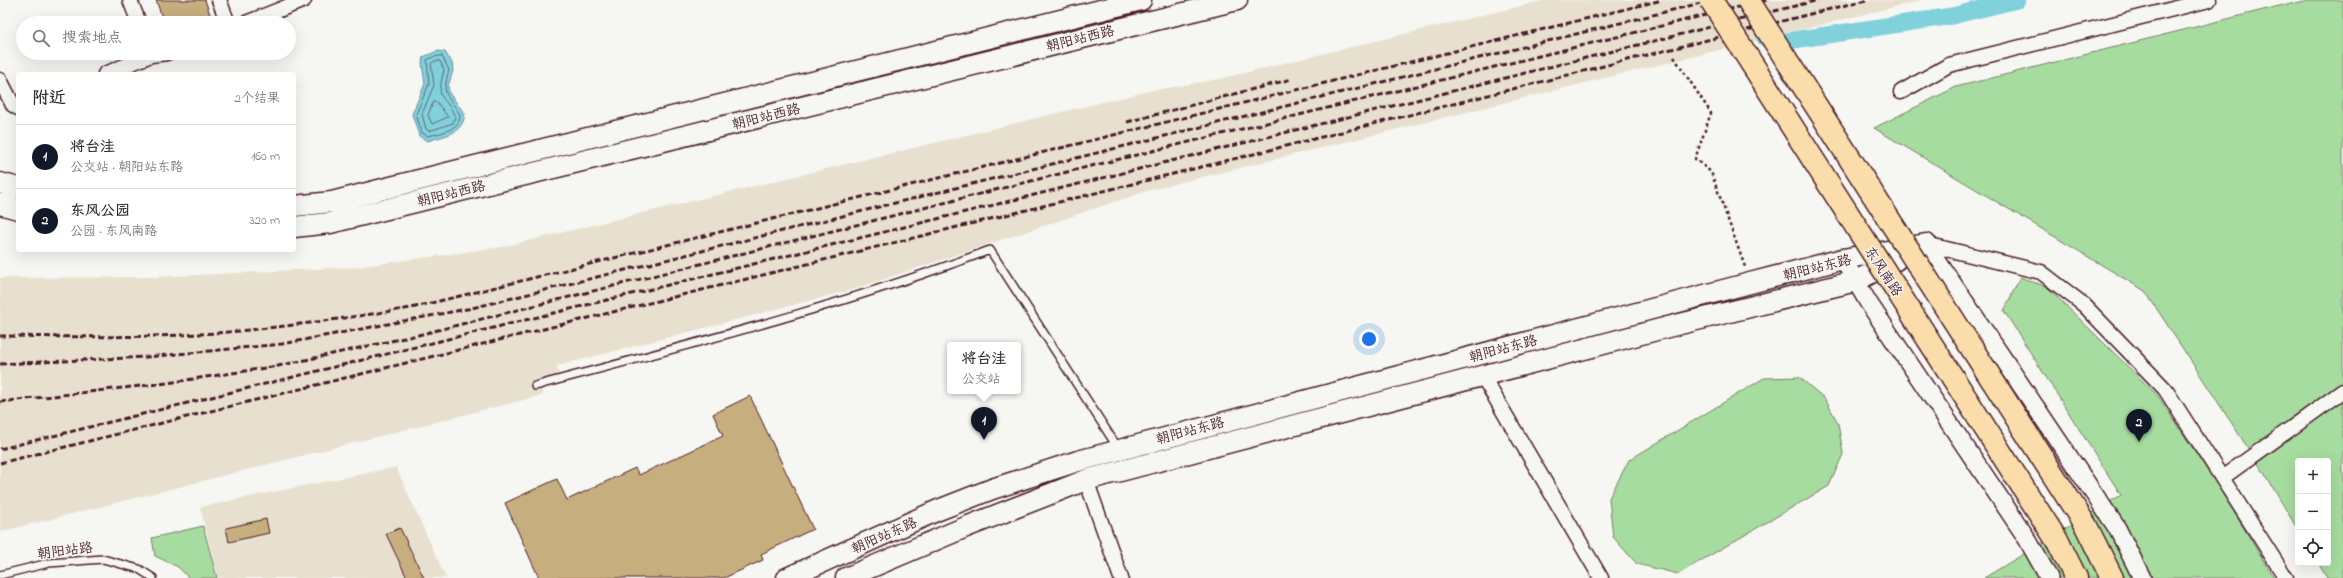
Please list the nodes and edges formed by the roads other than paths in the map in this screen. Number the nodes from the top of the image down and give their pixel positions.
1 (130, 0) edge
2 (219, 0) edge
3 (304, 0) edge
4 (1141, 0) edge
5 (1237, 0) edge
6 (1711, 0) edge
7 (1748, 0) edge
8 (2209, 0) edge
9 (136, 16) edge
10 (225, 16) edge
11 (264, 16) edge
12 (137, 60) edge
13 (110, 72) edge
14 (0, 80) edge
15 (1901, 92) dead end
16 (16, 107) edge
17 (0, 183) edge
18 (16, 187) edge
19 (0, 204) edge
20 (296, 206) edge
21 (16, 208) edge
22 (296, 227) edge
23 (1926, 244) junction
24 (1843, 259) junction
25 (1856, 282) junction
26 (1482, 375) junction
27 (535, 386) dead end
28 (2343, 391) edge
29 (1119, 450) junction
30 (2222, 478) junction
31 (1086, 480) junction
32 (0, 575) edge
33 (153, 578) edge
34 (787, 578) edge
35 (846, 578) edge
36 (1121, 578) edge
37 (1601, 578) edge
38 (2049, 578) edge
39 (2076, 578) edge
40 (2112, 578) edge
41 (2142, 578) edge
42 (2286, 578) edge

1 - 9 street
2 - 10 street
3 - 11 street
4 - 20 main road, 朝阳站西路
5 - 22 main road, 朝阳站西路
6 - 39 main road, 东风南路, bridge
7 - 40 main road, bridge
8 - 15 street
12 - 13 street
14 - 16 street
17 - 18 main road
19 - 21 main road
23 - 24 main road, 朝阳站东路
23 - 25 main road, 朝阳站东路
23 - 30 street
23 - 41 street
24 - 25 street
24 - 29 main road, 朝阳站东路
25 - 26 main road, 朝阳站东路
25 - 38 street
26 - 31 main road, 朝阳站东路
26 - 37 street
27 - 29 lane
28 - 30 street
29 - 34 main road, 朝阳站东路
30 - 42 street
31 - 35 main road, 朝阳站东路
31 - 36 street
32 - 33 lane, 朝阳站路

